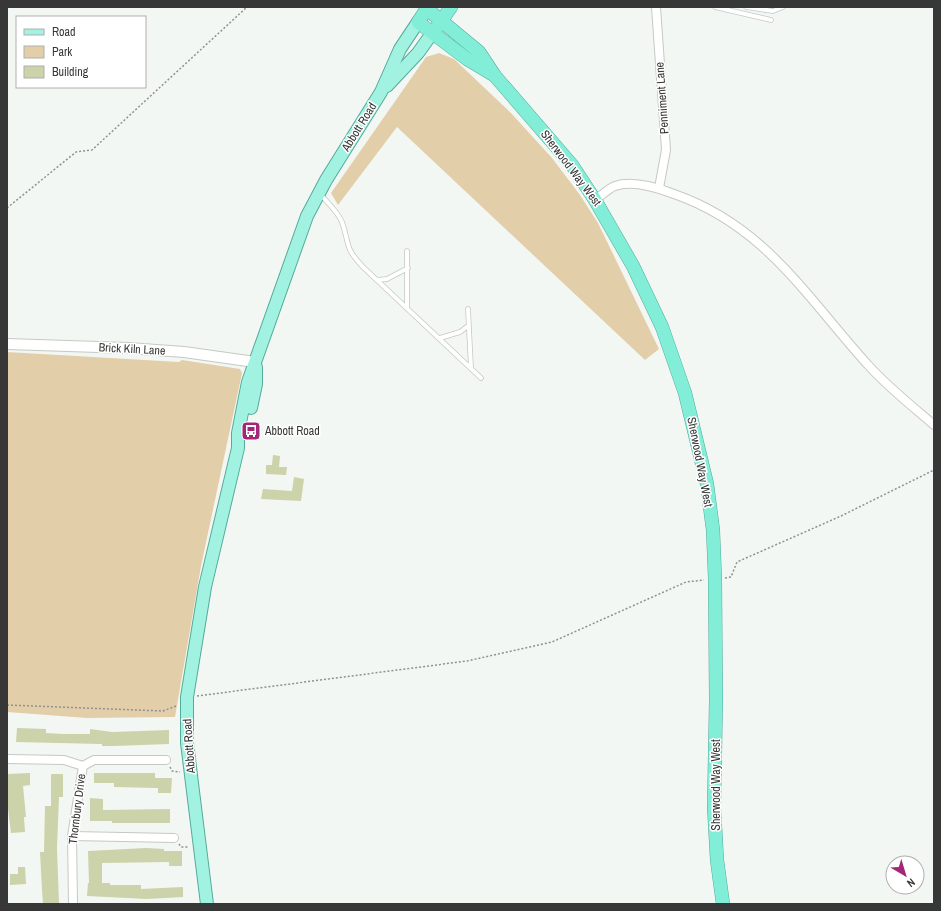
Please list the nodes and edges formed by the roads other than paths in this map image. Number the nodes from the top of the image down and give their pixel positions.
1 (451, 7) edge
2 (656, 7) edge
3 (715, 7) edge
4 (746, 7) edge
5 (783, 7) edge
6 (428, 8) edge
7 (442, 20) junction
8 (771, 20) dead end
9 (418, 22) junction
10 (433, 32) junction
11 (495, 76) junction
12 (381, 92) junction
13 (659, 188) junction
14 (318, 192) junction
15 (596, 200) junction
16 (407, 251) dead end
17 (408, 268) junction
18 (377, 280) junction
19 (407, 308) junction
20 (468, 309) dead end
21 (468, 326) junction
22 (440, 338) junction
23 (7, 344) edge
24 (255, 362) junction
25 (471, 368) junction
26 (481, 378) dead end
27 (934, 425) edge
28 (7, 759) edge
29 (166, 760) dead end
30 (83, 766) junction
31 (72, 836) junction
32 (174, 838) dead end
33 (73, 904) edge
34 (207, 904) edge
35 (723, 904) edge

1 - 7 highway, Abbott Road
2 - 13 street, Penniment Lane
3 - 8 lane
4 - 5 lane
6 - 7 highway, Sherwood Way West
6 - 9 highway, Abbott Road
7 - 10 highway, Abbott Road
7 - 11 highway, Sherwood Way West
9 - 10 highway, Sherwood Way West
9 - 12 main road, Abbott Road
10 - 11 highway, Sherwood Way West
10 - 12 main road, Abbott Road
11 - 15 highway, Sherwood Way West
12 - 14 main road, Abbott Road
13 - 15 street
13 - 27 street
14 - 18 lane
14 - 24 main road, Abbott Road
15 - 35 highway, Sherwood Way West
16 - 17 lane
17 - 18 lane
17 - 19 lane
18 - 19 lane
19 - 22 lane
20 - 21 lane
21 - 22 lane
21 - 25 lane
22 - 25 lane
23 - 24 street, Brick Kiln Lane
24 - 34 main road, Abbott Road
25 - 26 lane
28 - 30 street, Thornbury Drive
29 - 30 street
30 - 31 street, Thornbury Drive
31 - 32 street
31 - 33 street, Thornbury Drive

